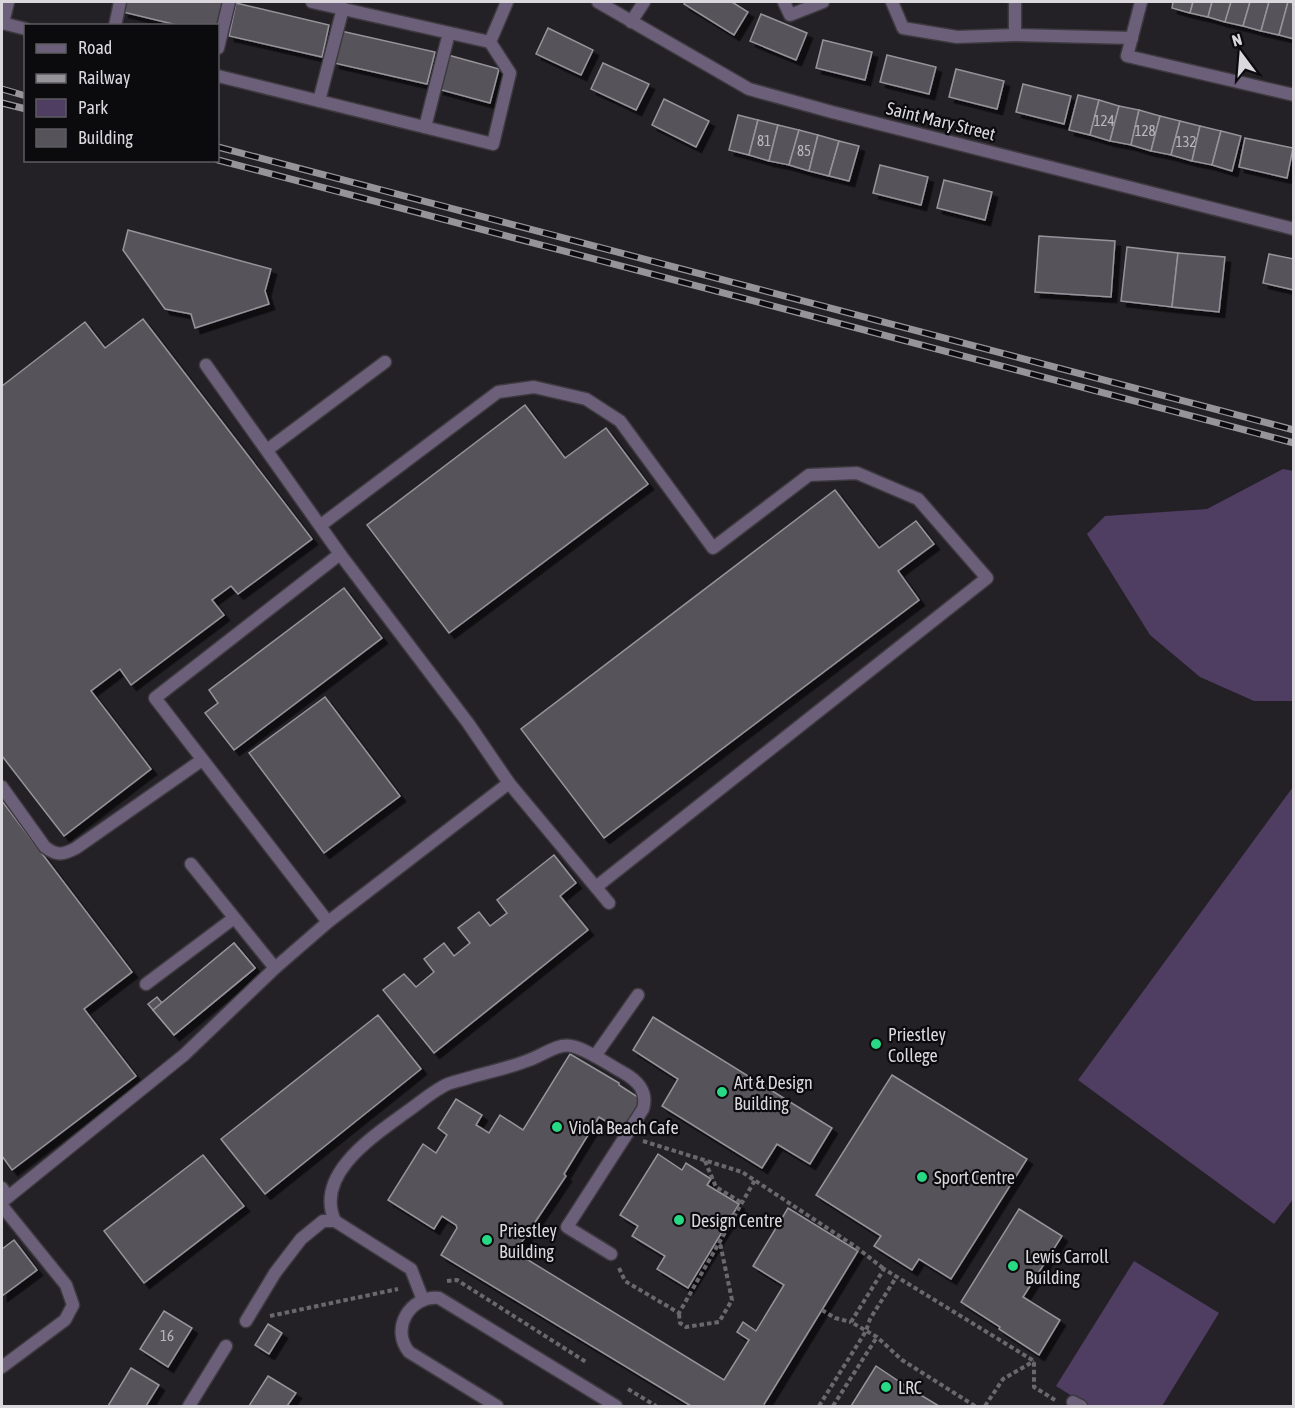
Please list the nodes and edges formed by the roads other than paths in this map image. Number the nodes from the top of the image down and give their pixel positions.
1 (8, 2) edge
2 (120, 2) edge
3 (229, 2) edge
4 (312, 2) edge
5 (507, 2) edge
6 (598, 2) edge
7 (644, 2) edge
8 (784, 2) edge
9 (823, 2) edge
10 (892, 2) edge
11 (1015, 2) edge
12 (1141, 2) edge
13 (343, 8) junction
14 (632, 22) junction
15 (2, 23) edge
16 (115, 24) edge
17 (24, 28) edge
18 (449, 33) junction
19 (1015, 36) junction
20 (1132, 38) junction
21 (490, 42) junction
22 (219, 44) edge
23 (219, 76) edge
24 (1293, 95) edge
25 (319, 101) junction
26 (425, 127) junction
27 (1293, 228) edge
28 (386, 362) dead end
29 (206, 365) dead end
30 (267, 450) junction
31 (321, 525) junction
32 (340, 554) junction
33 (202, 760) junction
34 (509, 783) junction
35 (2, 787) edge
36 (191, 864) dead end
37 (596, 886) junction
38 (609, 903) dead end
39 (234, 918) junction
40 (328, 922) junction
41 (275, 968) junction
42 (146, 984) dead end
43 (638, 995) dead end
44 (595, 1056) junction
45 (3, 1198) edge
46 (335, 1221) junction
47 (612, 1254) road end
48 (423, 1300) junction
49 (246, 1321) dead end
50 (226, 1346) dead end
51 (2, 1367) edge
52 (189, 1407) edge
53 (497, 1407) edge
54 (616, 1407) edge

1 - 15 street
2 - 16 street
3 - 22 street
4 - 13 street
5 - 21 street
6 - 14 street, Saint Mary Street
7 - 14 street
8 - 9 street
10 - 19 street
11 - 19 street
12 - 20 street
13 - 18 street
13 - 25 street
14 - 27 street, Saint Mary Street
15 - 17 street
18 - 21 street
18 - 26 street
19 - 20 street
20 - 24 street
21 - 26 street
23 - 25 street
25 - 26 street
28 - 30 street
29 - 30 street
30 - 31 street
31 - 32 street
31 - 37 street
32 - 33 street
32 - 34 street
33 - 35 street
33 - 40 street
34 - 37 street
34 - 40 street
36 - 39 street
37 - 38 street
39 - 41 street
39 - 42 street
40 - 41 street
41 - 45 street
43 - 44 street
44 - 46 street
44 - 47 street
45 - 51 street
46 - 48 street
46 - 49 street
48 - 53 street
48 - 54 street
50 - 52 street

